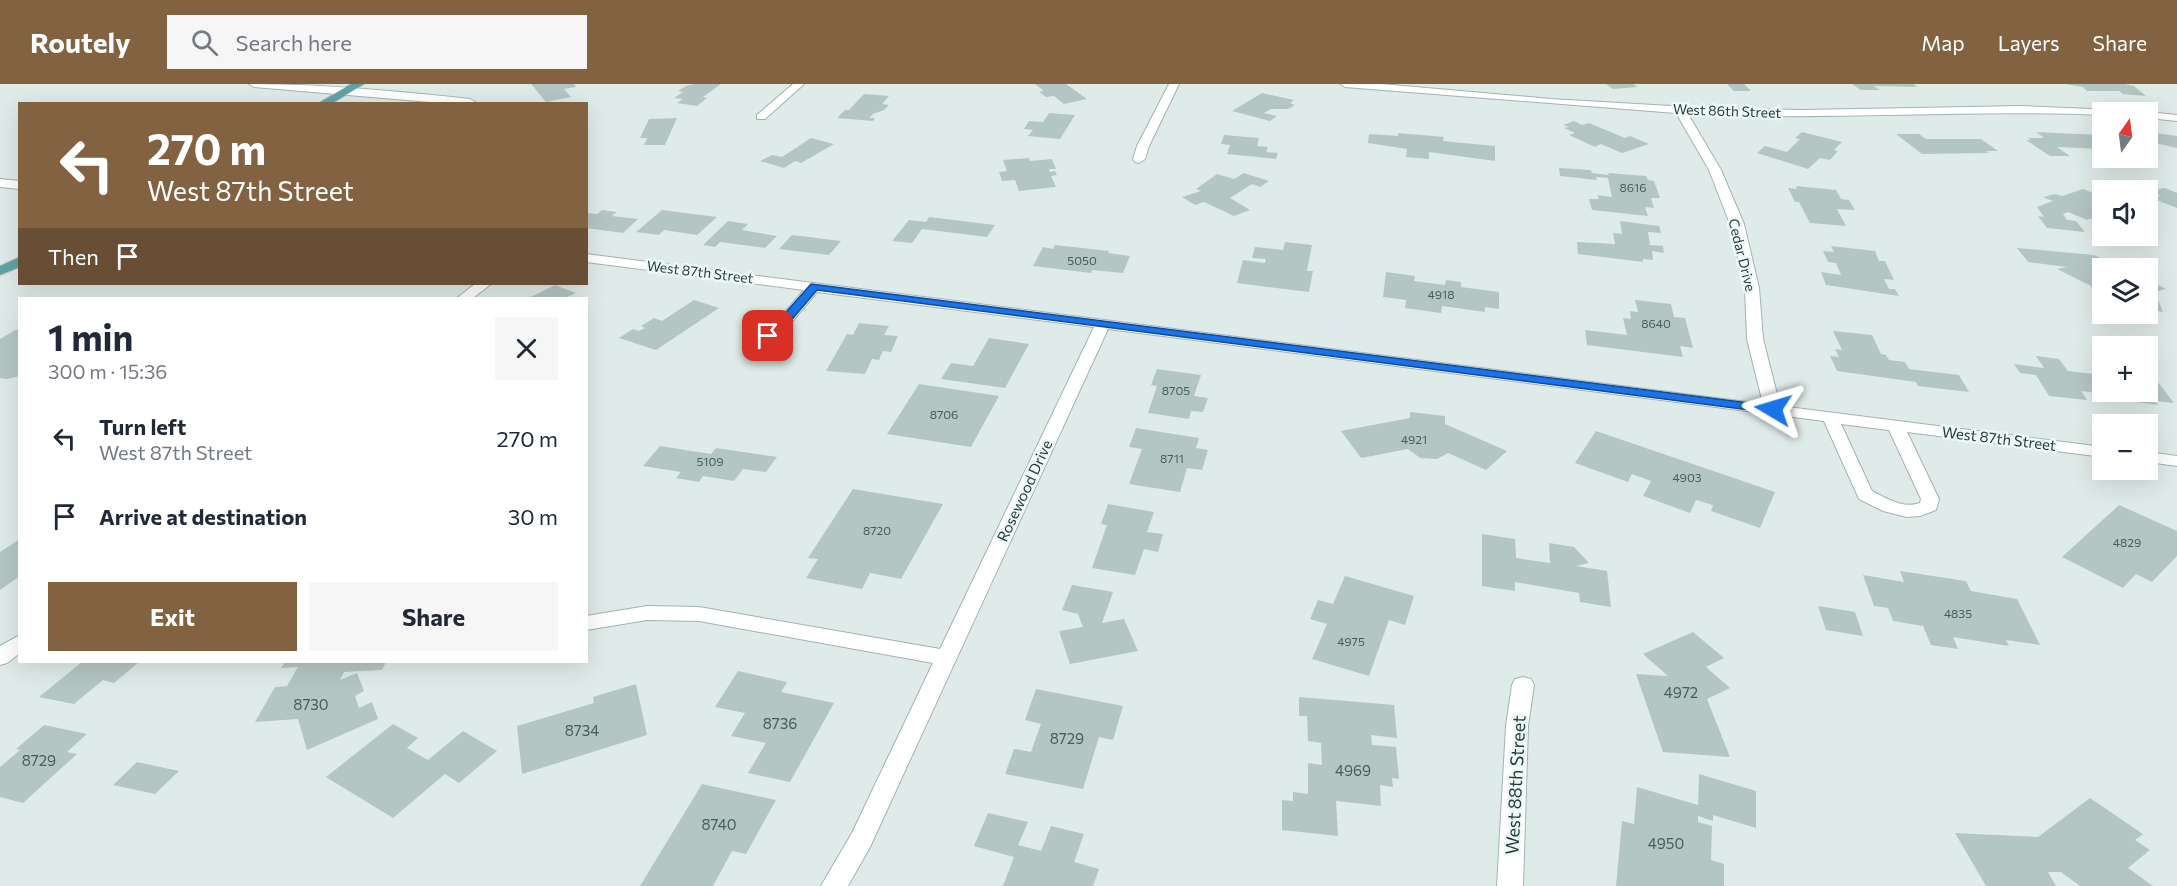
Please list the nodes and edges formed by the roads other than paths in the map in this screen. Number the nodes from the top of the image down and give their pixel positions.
1 (254, 84) edge
2 (359, 84) edge
3 (799, 84) edge
4 (1174, 84) edge
5 (1345, 84) edge
6 (1529, 84) edge
7 (345, 92) junction
8 (1529, 100) junction
9 (326, 102) edge
10 (470, 102) edge
11 (1680, 110) junction
12 (2092, 112) edge
13 (2158, 116) edge
14 (761, 117) dead end
15 (2177, 118) edge
16 (1139, 159) dead end
17 (0, 183) edge
18 (18, 185) edge
19 (588, 258) edge
20 (18, 262) edge
21 (0, 271) edge
22 (483, 285) edge
23 (814, 287) junction
24 (465, 297) edge
25 (1103, 324) junction
26 (755, 349) dead end
27 (1773, 409) junction
28 (1830, 417) junction
29 (1895, 425) junction
30 (2092, 451) edge
31 (2158, 459) edge
32 (2177, 461) edge
33 (588, 623) edge
34 (18, 644) edge
35 (0, 657) edge
36 (947, 658) junction
37 (1522, 685) dead end
38 (834, 886) edge
39 (1510, 886) edge

1 - 7 street
2 - 7 main road
3 - 14 street
4 - 16 street
5 - 8 street, West 86th Street
6 - 8 street
7 - 9 main road
7 - 10 street
8 - 11 street, West 86th Street
11 - 12 street, West 86th Street
11 - 27 street, Cedar Drive
13 - 15 street
17 - 18 street
19 - 23 street, West 87th Street
20 - 21 main road
22 - 24 street
23 - 25 street, West 87th Street
23 - 26 street
25 - 27 street, West 87th Street
25 - 36 street, Rosewood Drive
27 - 28 street, West 87th Street
28 - 29 street, West 87th Street
28 - 29 street
29 - 30 street, West 87th Street
31 - 32 street
33 - 36 street
34 - 35 street
36 - 38 street, Rosewood Drive
37 - 39 street, West 88th Street

